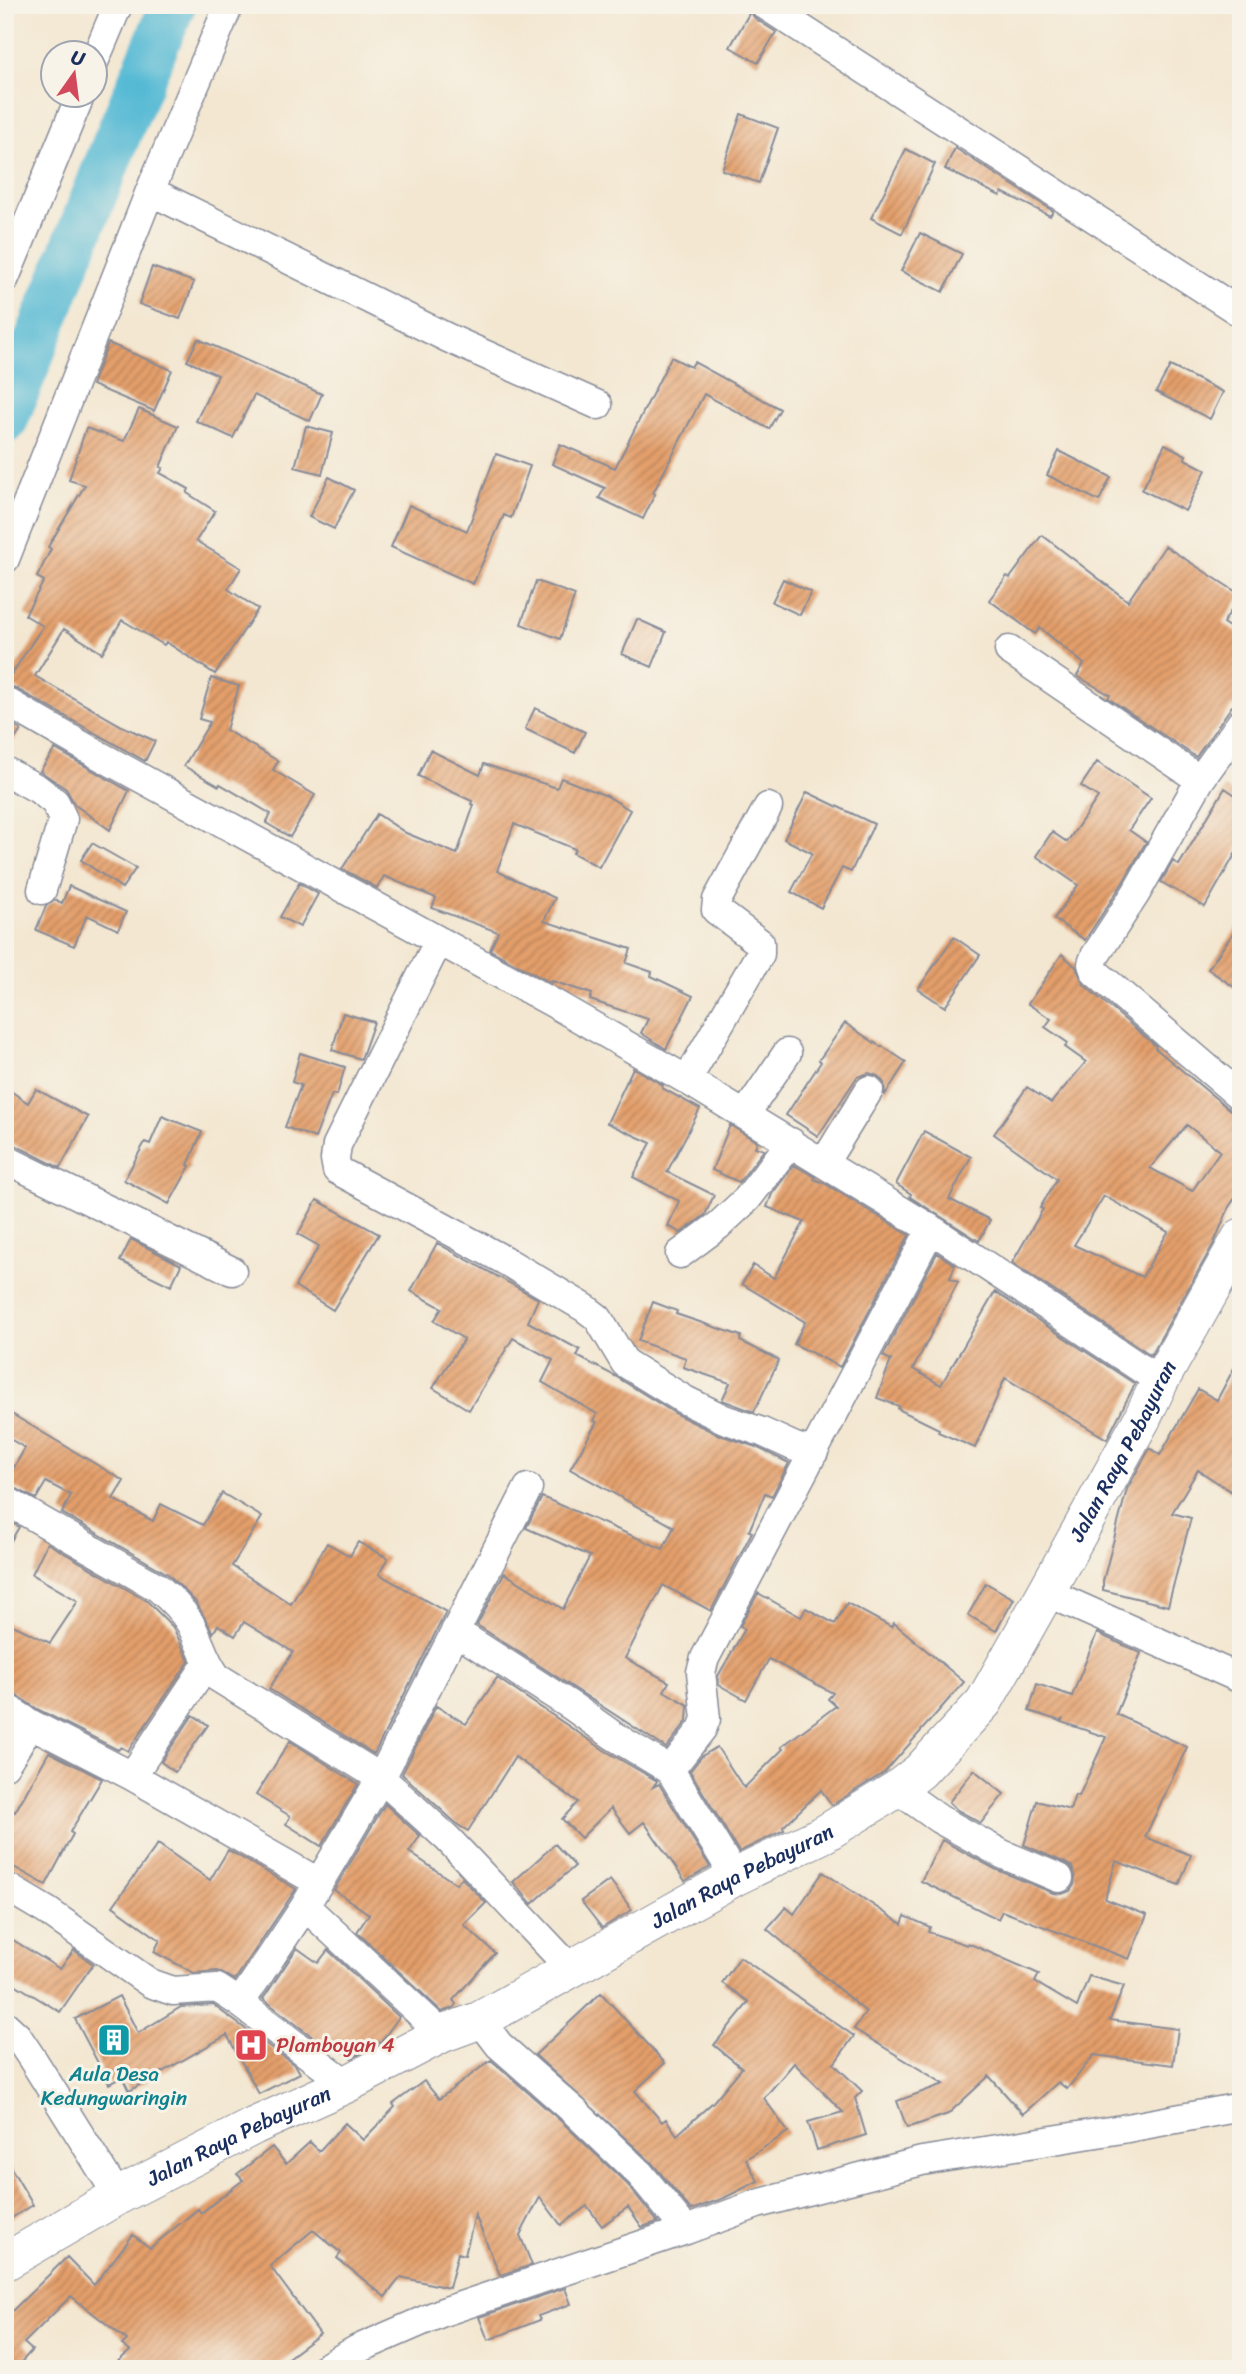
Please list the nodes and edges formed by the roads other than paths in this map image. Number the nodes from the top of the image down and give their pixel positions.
1 (118, 5) edge
2 (229, 5) edge
3 (765, 5) edge
4 (104, 38) edge
5 (75, 108) edge
6 (150, 191) junction
7 (5, 278) edge
8 (1241, 313) edge
9 (598, 404) dead end
10 (5, 559) edge
11 (1009, 650) dead end
12 (5, 701) edge
13 (1241, 723) edge
14 (5, 771) edge
15 (1200, 780) junction
16 (768, 807) dead end
17 (41, 890) dead end
18 (439, 942) junction
19 (788, 1053) dead end
20 (687, 1080) junction
21 (869, 1090) dead end
22 (1241, 1097) edge
23 (745, 1115) junction
24 (791, 1142) junction
25 (5, 1159) edge
26 (824, 1163) junction
27 (931, 1229) junction
28 (1241, 1237) edge
29 (680, 1254) dead end
30 (232, 1272) dead end
31 (1160, 1381) junction
32 (814, 1452) junction
33 (528, 1488) dead end
34 (5, 1500) edge
35 (1046, 1592) junction
36 (455, 1631) junction
37 (207, 1664) junction
38 (1241, 1679) edge
39 (5, 1707) edge
40 (31, 1724) junction
41 (5, 1765) edge
42 (670, 1770) junction
43 (132, 1776) junction
44 (381, 1778) junction
45 (897, 1789) junction
46 (735, 1877) junction
47 (1059, 1878) dead end
48 (318, 1882) junction
49 (5, 1886) edge
50 (304, 1906) junction
51 (570, 1968) junction
52 (240, 2003) junction
53 (480, 2020) junction
54 (5, 2025) edge
55 (442, 2034) junction
56 (347, 2084) junction
57 (1241, 2107) edge
58 (118, 2196) junction
59 (686, 2230) junction
60 (5, 2262) edge
61 (323, 2369) edge

1 - 4 street
2 - 6 street
3 - 8 street
5 - 7 street
6 - 9 street
6 - 10 street
11 - 15 street
12 - 18 street
13 - 15 street
14 - 17 street
15 - 22 street
16 - 20 street
18 - 20 street
18 - 32 street
19 - 23 street
20 - 23 street
21 - 26 street
23 - 24 street
24 - 26 street
24 - 29 street
25 - 30 street
26 - 27 street
27 - 31 street
27 - 32 street
28 - 31 main road, Jalan Raya Pebayuran
31 - 35 main road, Jalan Raya Pebayuran
32 - 42 street
33 - 36 street
34 - 37 street
35 - 38 street
35 - 45 main road, Jalan Raya Pebayuran
36 - 42 street
36 - 44 street
37 - 43 street
37 - 44 street
39 - 40 street
40 - 41 street
40 - 43 street
42 - 46 street
43 - 48 street
44 - 48 street
44 - 51 street
45 - 46 main road, Jalan Raya Pebayuran
45 - 47 street
46 - 51 main road, Jalan Raya Pebayuran
48 - 50 street
49 - 52 street
50 - 52 street
50 - 55 street
51 - 53 main road, Jalan Raya Pebayuran
52 - 56 street
53 - 55 main road, Jalan Raya Pebayuran
53 - 59 street
54 - 58 street
55 - 56 main road, Jalan Raya Pebayuran
56 - 58 main road, Jalan Raya Pebayuran
57 - 59 street
58 - 60 main road, Jalan Raya Pebayuran
59 - 61 street

